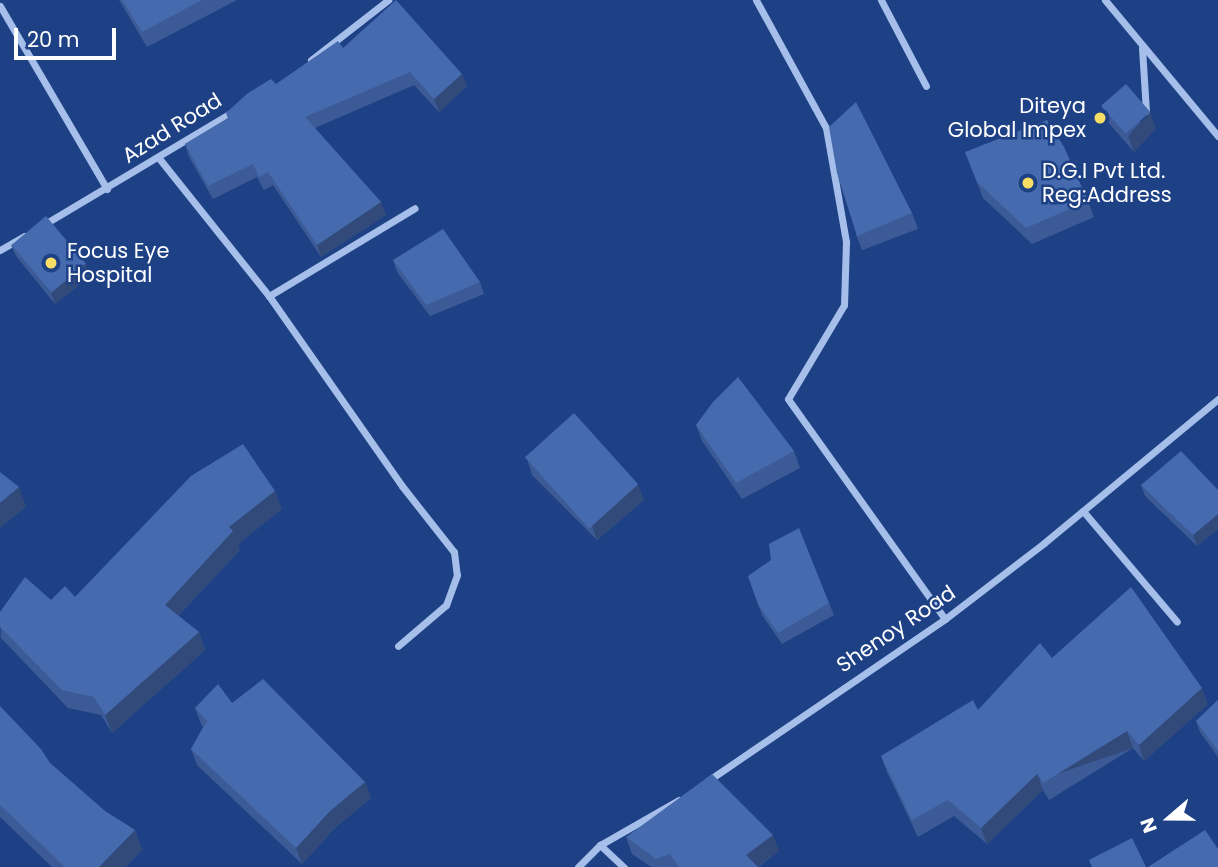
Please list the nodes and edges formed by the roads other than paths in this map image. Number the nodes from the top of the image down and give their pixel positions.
1 (388, 0) edge
2 (757, 0) edge
3 (881, 0) edge
4 (1105, 0) edge
5 (0, 6) edge
6 (1142, 47) junction
7 (306, 65) edge
8 (926, 86) dead end
9 (238, 108) edge
10 (1146, 111) edge
11 (1218, 136) edge
12 (158, 157) junction
13 (107, 188) junction
14 (415, 208) dead end
15 (0, 250) edge
16 (269, 296) junction
17 (1218, 399) edge
18 (1083, 511) junction
19 (944, 620) junction
20 (1177, 622) dead end
21 (398, 646) dead end
22 (705, 783) edge
23 (682, 798) edge
24 (600, 845) junction
25 (578, 867) edge
26 (624, 867) edge

1 - 7 street
2 - 19 street
3 - 8 street
4 - 6 street
5 - 13 street
6 - 10 street
6 - 11 street
9 - 12 street, Azad Road
12 - 13 street, Azad Road
12 - 16 street
13 - 15 street, Azad Road
14 - 16 street
16 - 21 street
17 - 18 street, Shenoy Road
18 - 19 street, Shenoy Road
18 - 20 street
19 - 22 street, Shenoy Road
23 - 24 street
24 - 25 street
24 - 26 street

